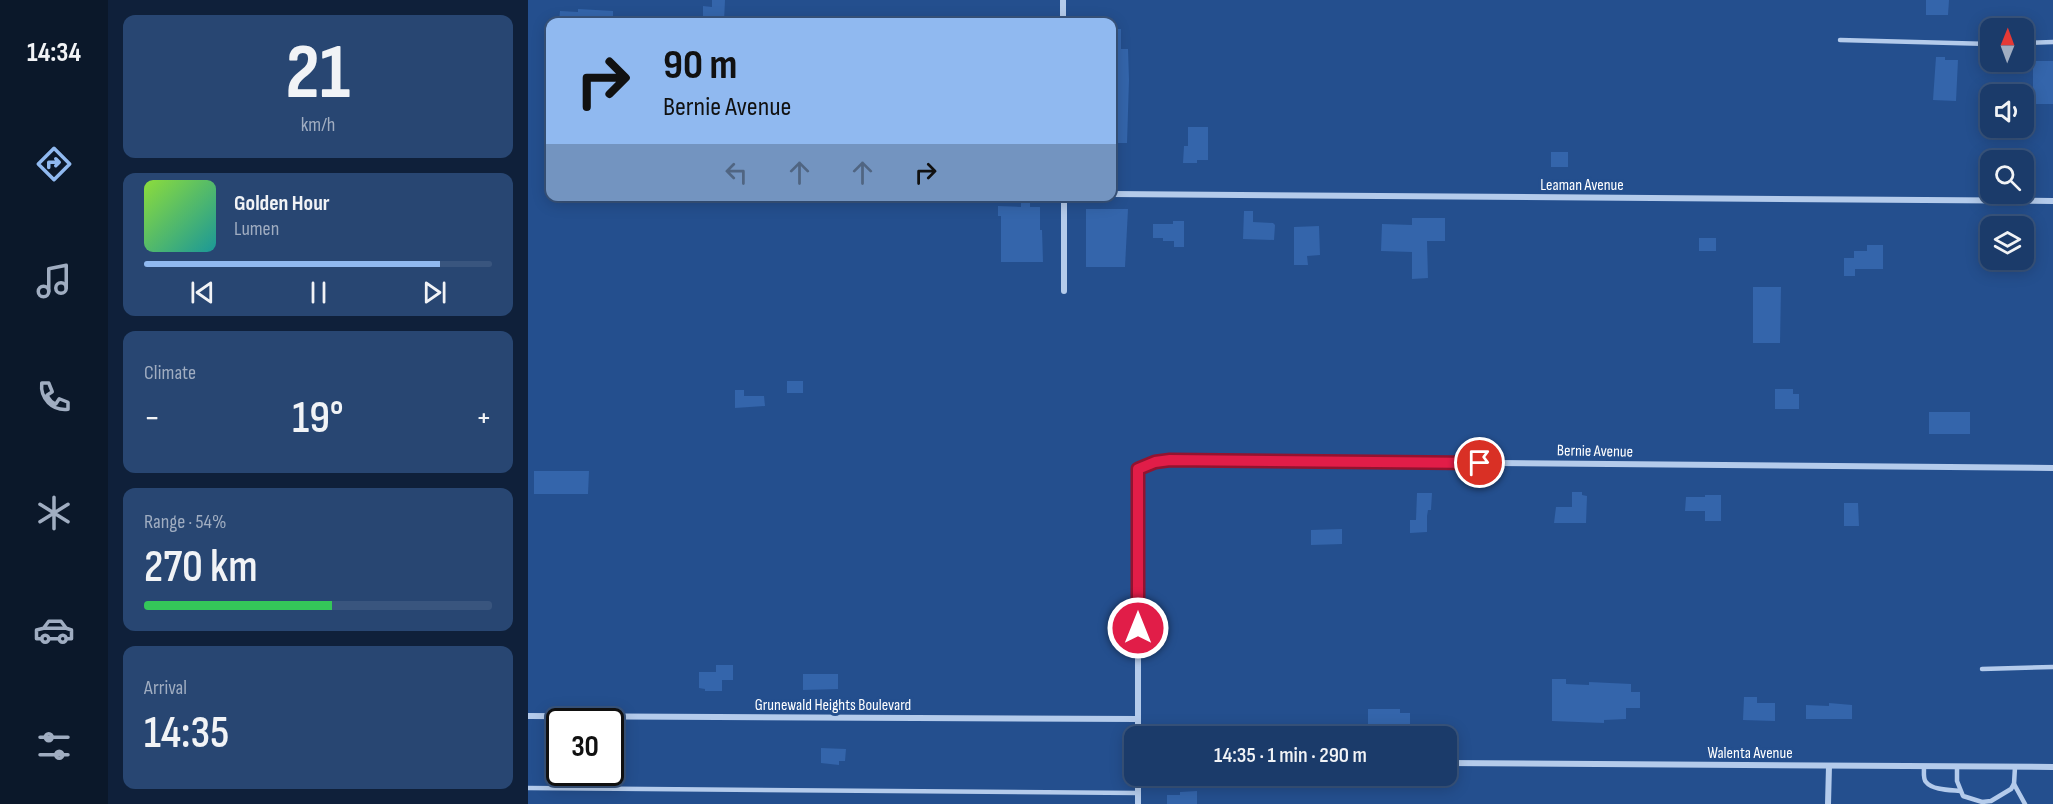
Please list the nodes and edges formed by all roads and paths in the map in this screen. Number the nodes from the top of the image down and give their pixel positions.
1 (1063, 0) edge
2 (1063, 18) edge
3 (1840, 40) dead end
4 (2053, 42) edge
5 (2034, 43) edge
6 (1980, 44) edge
7 (1116, 194) edge
8 (1064, 201) edge
9 (2053, 201) edge
10 (1064, 291) dead end
11 (2053, 468) edge
12 (2053, 667) edge
13 (1982, 669) dead end
14 (528, 716) edge
15 (1138, 719) junction
16 (1138, 726) edge
17 (1457, 764) edge
18 (1829, 766) junction
19 (1924, 767) junction
20 (2015, 767) junction
21 (2053, 767) edge
22 (1957, 768) junction
23 (2014, 784) junction
24 (1138, 786) edge
25 (528, 788) edge
26 (1959, 791) junction
27 (1138, 793) junction
28 (1138, 804) edge
29 (1828, 804) edge
30 (2025, 804) edge

1 - 2 street
3 - 6 lane
4 - 5 lane
7 - 9 street, Leaman Avenue
8 - 10 street
11 - 15 street, Bernie Avenue
12 - 13 lane
14 - 15 street, Grunewald Heights Boulevard
15 - 16 street
17 - 18 street, Walenta Avenue
18 - 19 street, Walenta Avenue
18 - 29 street
19 - 22 street, Walenta Avenue
19 - 26 lane
20 - 21 street, Walenta Avenue
20 - 22 street, Walenta Avenue
20 - 23 lane
22 - 26 lane
23 - 26 lane
23 - 30 lane
24 - 27 street
25 - 27 lane
27 - 28 street

